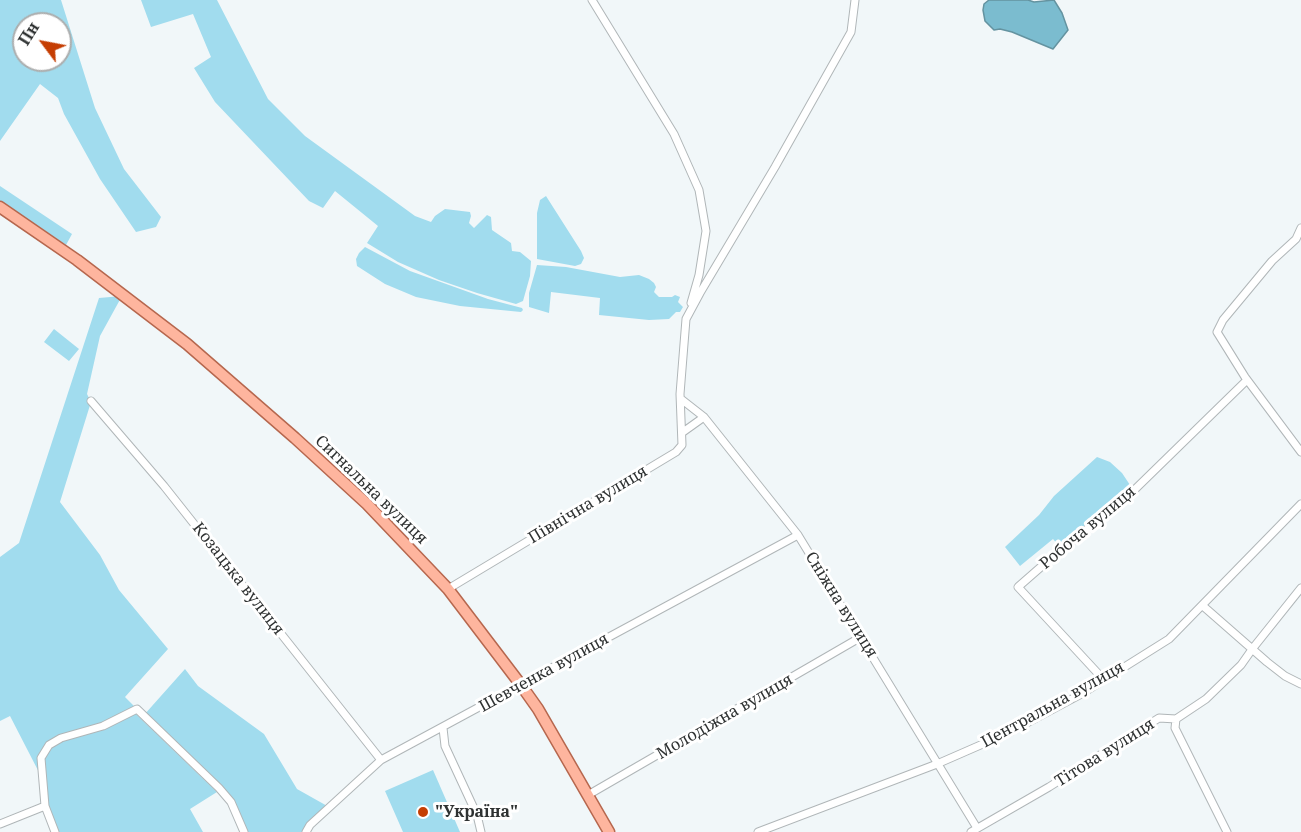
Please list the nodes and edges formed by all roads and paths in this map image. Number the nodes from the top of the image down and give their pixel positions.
1 (592, 0) edge
2 (855, 0) edge
3 (0, 207) edge
4 (1301, 228) edge
5 (686, 319) junction
6 (1247, 380) junction
7 (680, 397) junction
8 (91, 401) dead end
9 (704, 417) junction
10 (683, 432) junction
11 (1301, 452) edge
12 (1301, 504) edge
13 (798, 535) junction
14 (1301, 588) edge
15 (448, 589) junction
16 (1203, 606) junction
17 (861, 637) junction
18 (1253, 648) junction
19 (1104, 680) junction
20 (1301, 684) edge
21 (521, 685) junction
22 (1176, 719) junction
23 (443, 728) junction
24 (381, 760) junction
25 (937, 764) junction
26 (588, 795) junction
27 (45, 806) junction
28 (0, 824) edge
29 (974, 830) edge
30 (55, 832) edge
31 (244, 832) edge
32 (306, 832) edge
33 (481, 832) edge
34 (609, 832) edge
35 (758, 832) edge
36 (1227, 832) edge

1 - 5 street
2 - 5 street
3 - 15 main road, Сигнальна вулиця
4 - 6 street
5 - 7 street
6 - 11 street
6 - 19 street, Робоча вулиця
7 - 9 street, Сніжна вулиця
7 - 10 street
8 - 24 street, Козацька вулиця
9 - 10 street
9 - 13 street, Сніжна вулиця
10 - 15 street, Північна вулиця
12 - 16 street, Центральна вулиця
13 - 17 street, Сніжна вулиця
13 - 21 street, Шевченка вулиця
14 - 18 street, Тітова вулиця
15 - 21 main road, Сигнальна вулиця
16 - 18 street
16 - 19 street, Центральна вулиця
17 - 25 street, Сніжна вулиця
17 - 26 street, Молодіжна вулиця
18 - 20 street
18 - 22 street, Тітова вулиця
19 - 25 street, Центральна вулиця
21 - 23 street, Шевченка вулиця
21 - 26 main road, Сигнальна вулиця
22 - 29 street, Тітова вулиця
22 - 36 street
23 - 24 street, Шевченка вулиця
23 - 33 street
24 - 32 street, Шевченка вулиця
25 - 29 street, Сніжна вулиця
25 - 35 street, Центральна вулиця
26 - 34 main road, Сигнальна вулиця
27 - 28 street
27 - 30 street
27 - 31 street

